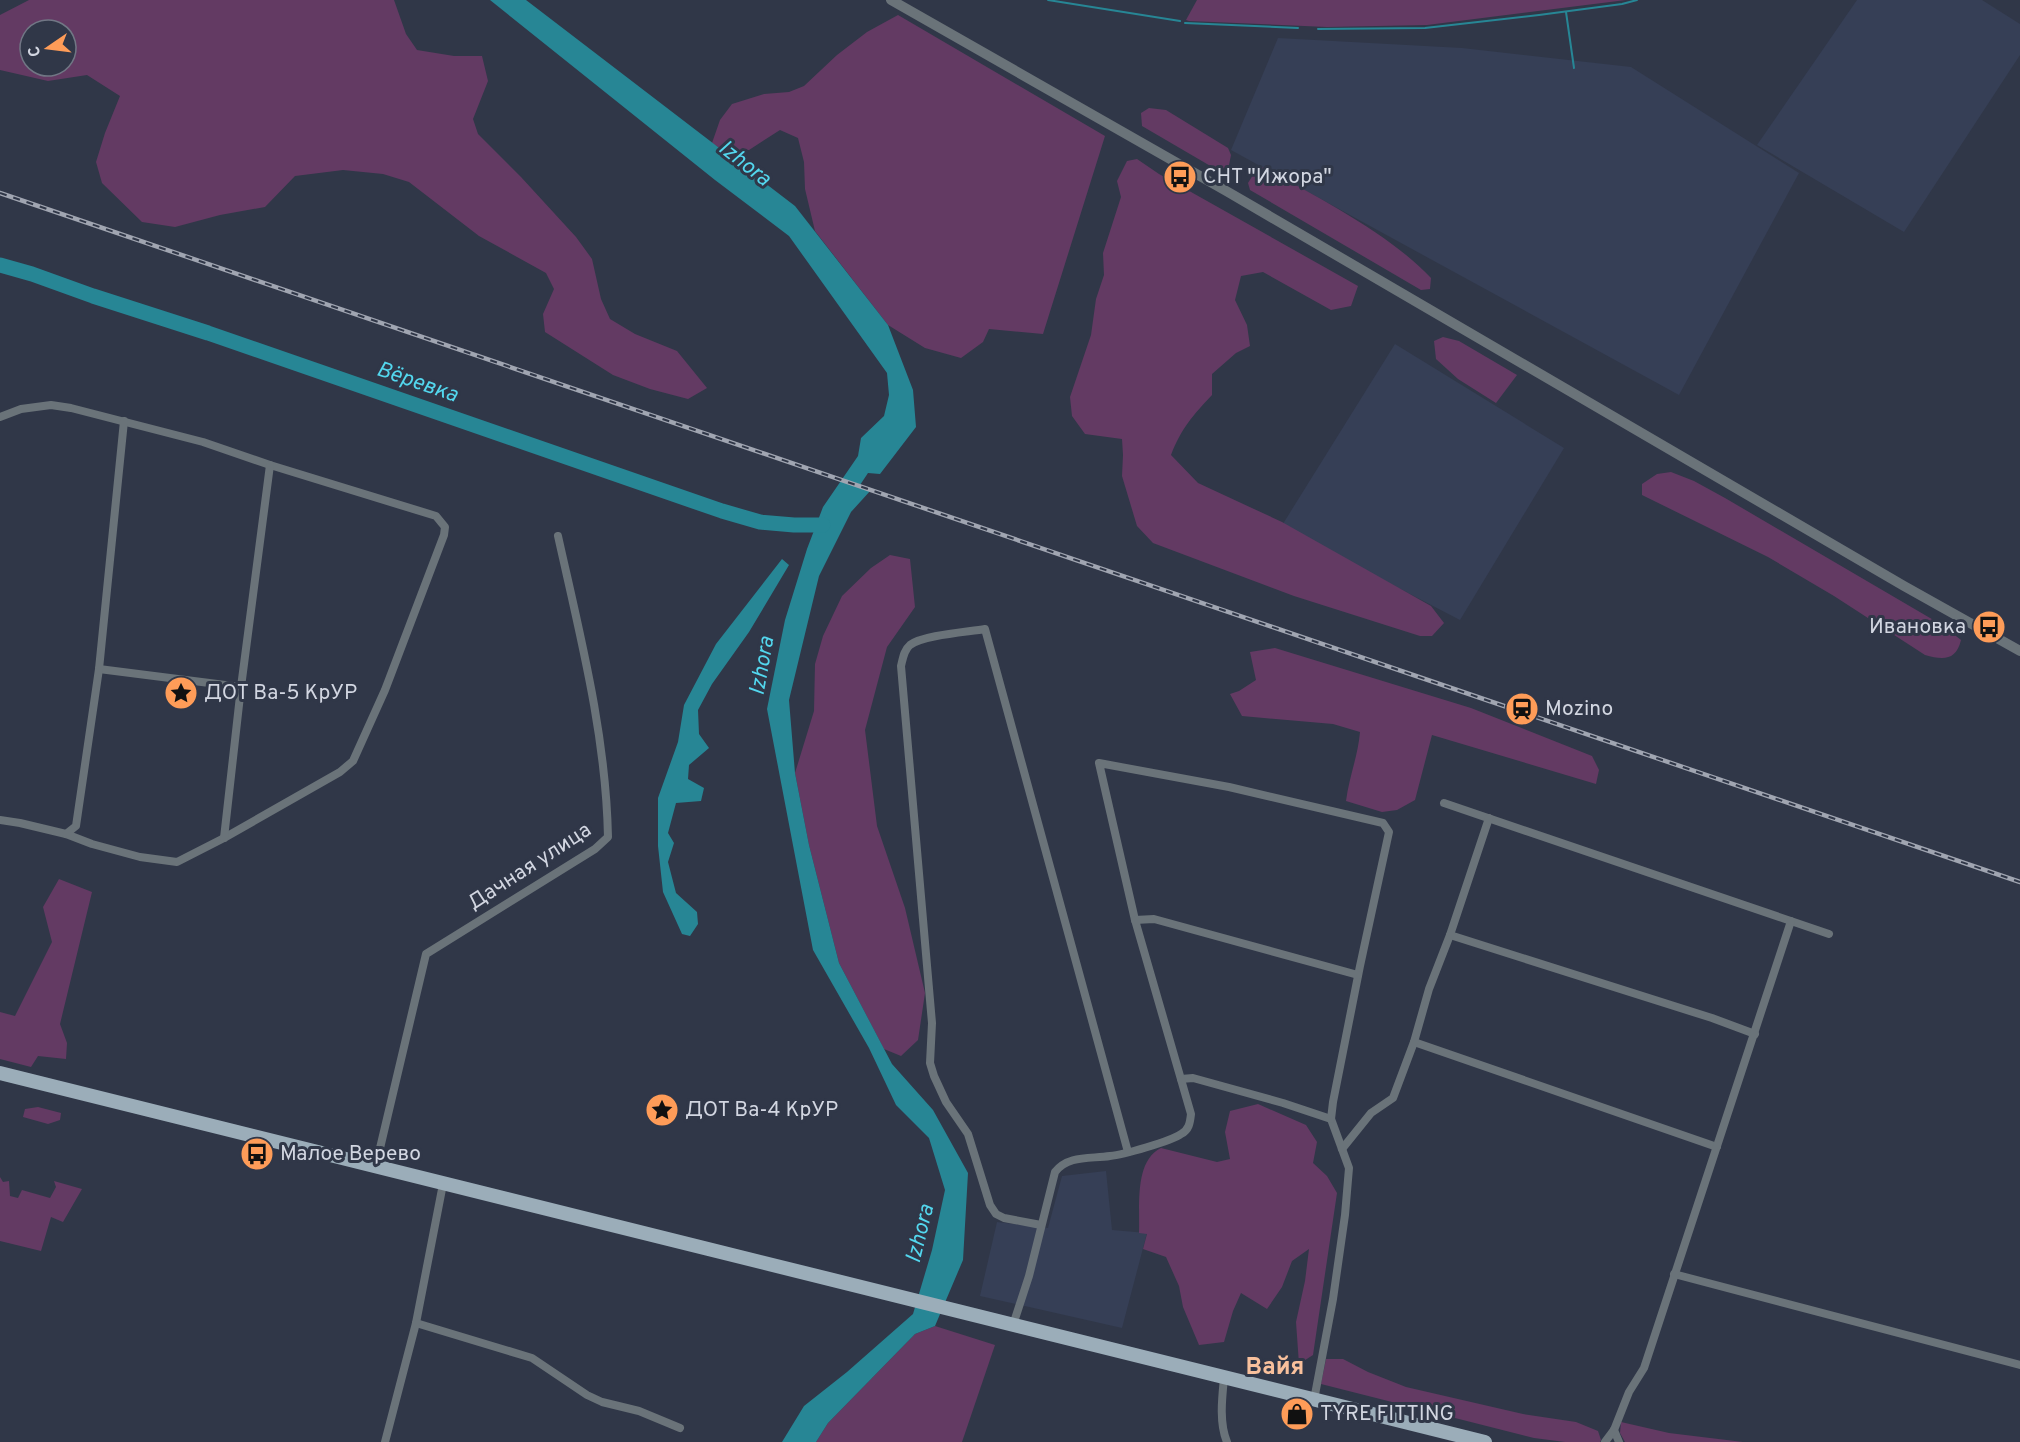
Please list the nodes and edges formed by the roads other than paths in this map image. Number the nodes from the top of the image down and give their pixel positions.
1 (891, 0) edge
2 (0, 417) edge
3 (124, 421) junction
4 (270, 465) junction
5 (558, 536) dead end
6 (2020, 651) edge
7 (99, 669) junction
8 (241, 687) junction
9 (1444, 803) dead end
10 (1489, 818) junction
11 (0, 820) edge
12 (66, 834) junction
13 (224, 838) junction
14 (1135, 920) junction
15 (1791, 921) junction
16 (1829, 934) dead end
17 (1450, 935) junction
18 (1358, 975) junction
19 (1755, 1034) junction
20 (1414, 1042) junction
21 (0, 1073) edge
22 (1181, 1079) junction
23 (1331, 1119) junction
24 (1717, 1147) junction
25 (1342, 1149) junction
26 (1128, 1152) junction
27 (376, 1165) junction
28 (443, 1184) junction
29 (1041, 1225) junction
30 (1674, 1274) junction
31 (416, 1323) junction
32 (1013, 1325) junction
33 (2020, 1365) edge
34 (1224, 1378) junction
35 (1314, 1400) junction
36 (680, 1428) dead end
37 (1614, 1430) junction
38 (385, 1442) edge
39 (1227, 1442) edge
40 (1485, 1442) edge
41 (1605, 1442) edge
42 (1619, 1442) edge

1 - 6 street
2 - 3 street
3 - 4 street
3 - 7 street
4 - 8 street
4 - 13 street
5 - 27 street, Дачная улица
7 - 8 street
7 - 12 street
8 - 13 street
9 - 10 street
10 - 15 street
10 - 17 street
11 - 12 street
12 - 13 street
14 - 18 street
14 - 18 street
14 - 22 street
15 - 16 street
15 - 19 street
17 - 19 street
17 - 20 street
18 - 23 street
19 - 24 street
20 - 24 street
20 - 25 street
21 - 27 main road
22 - 23 street
22 - 26 street
23 - 25 street
24 - 30 street
25 - 35 street
26 - 29 street
26 - 29 street
27 - 28 main road
28 - 31 street
28 - 32 main road
29 - 32 street
30 - 33 street
30 - 37 street
31 - 36 street
31 - 38 street
32 - 34 main road
34 - 35 main road
34 - 39 street
35 - 40 main road
37 - 41 street
37 - 42 street

